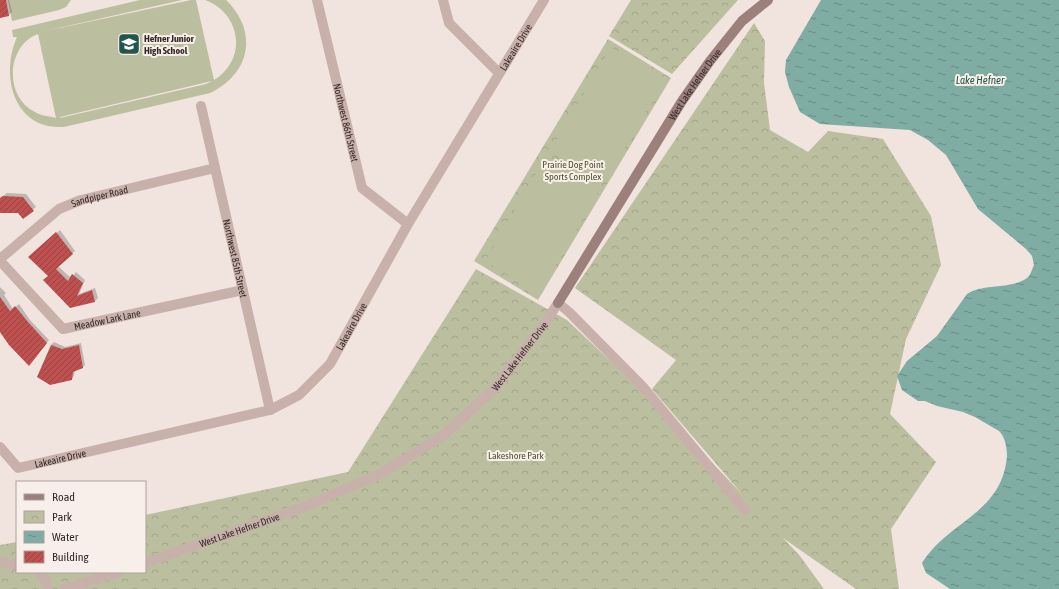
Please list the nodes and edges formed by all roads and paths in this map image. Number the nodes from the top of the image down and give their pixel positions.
1 (317, 0) edge
2 (443, 0) edge
3 (544, 0) edge
4 (768, 0) edge
5 (498, 73) junction
6 (201, 106) dead end
7 (215, 168) junction
8 (408, 224) junction
9 (0, 260) edge
10 (243, 290) junction
11 (558, 303) junction
12 (270, 410) junction
13 (0, 447) edge
14 (745, 510) dead end
15 (0, 562) edge
16 (146, 563) edge
17 (16, 565) edge
18 (39, 573) edge
19 (116, 573) edge
20 (48, 589) edge
21 (64, 589) edge

1 - 8 street, Northwest 86th Street
2 - 5 street
3 - 5 street, Lakeaire Drive
4 - 11 street, West Lake Hefner Drive
5 - 8 street, Lakeaire Drive
6 - 7 street, Northwest 85th Street
7 - 9 street, Sandpiper Road
7 - 10 street, Northwest 85th Street
8 - 12 street, Lakeaire Drive
9 - 10 street, Meadow Lark Lane
10 - 12 street, Northwest 85th Street
11 - 14 street
11 - 16 street, West Lake Hefner Drive
12 - 13 street, Lakeaire Drive
15 - 17 street
18 - 20 street
19 - 21 street

